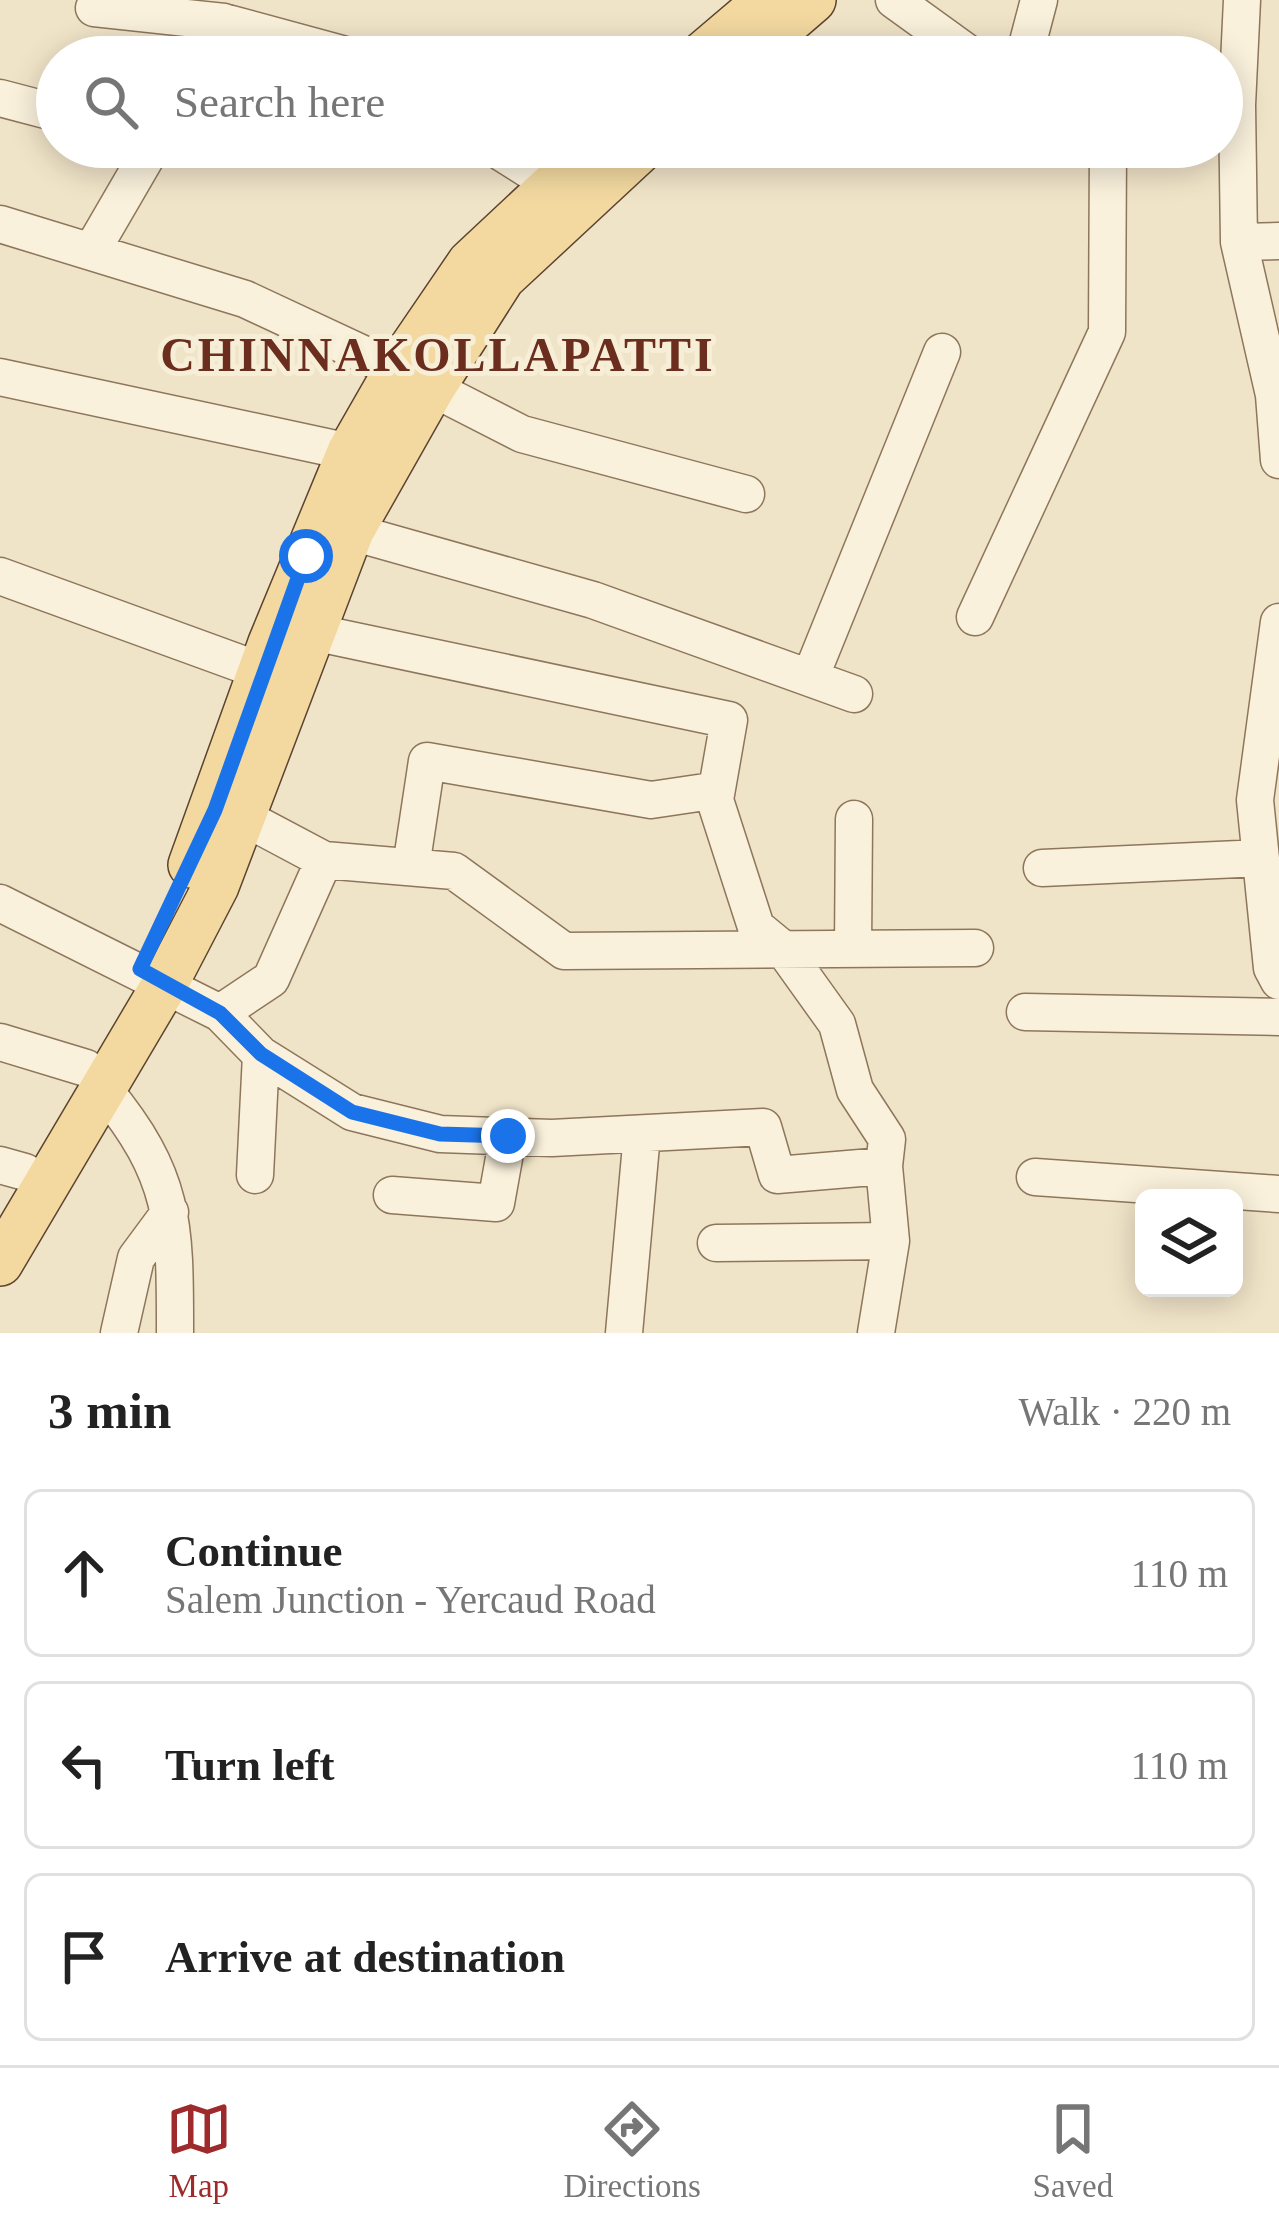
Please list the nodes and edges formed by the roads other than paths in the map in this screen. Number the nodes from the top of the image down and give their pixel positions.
1 (767, 0) edge
2 (813, 0) edge
3 (894, 0) edge
4 (1039, 0) edge
5 (1242, 0) edge
6 (94, 8) dead end
7 (224, 22) junction
8 (216, 36) edge
9 (276, 36) edge
10 (725, 36) edge
11 (771, 36) edge
12 (944, 36) edge
13 (1030, 36) edge
14 (1238, 36) edge
15 (0, 98) edge
16 (36, 107) edge
17 (140, 168) edge
18 (527, 168) edge
19 (571, 168) edge
20 (620, 168) edge
21 (1108, 168) edge
22 (1234, 168) edge
23 (553, 185) junction
24 (0, 224) edge
25 (1279, 241) edge
26 (1239, 242) junction
27 (91, 252) junction
28 (942, 352) dead end
29 (0, 377) edge
30 (414, 379) junction
31 (1276, 395) edge
32 (350, 452) junction
33 (1279, 460) edge
34 (746, 494) dead end
35 (335, 527) junction
36 (0, 576) edge
37 (975, 617) dead end
38 (1279, 622) edge
39 (296, 628) junction
40 (261, 670) junction
41 (811, 678) junction
42 (854, 694) dead end
43 (1272, 720) edge
44 (716, 800) junction
45 (245, 818) junction
46 (854, 820) dead end
47 (1261, 858) junction
48 (324, 860) junction
49 (411, 867) junction
50 (1042, 868) dead end
51 (0, 903) edge
52 (975, 948) dead end
53 (853, 949) junction
54 (784, 950) junction
55 (152, 977) junction
56 (1279, 981) edge
57 (1025, 1012) dead end
58 (220, 1013) junction
59 (1279, 1017) edge
60 (0, 1042) edge
61 (261, 1054) junction
62 (95, 1079) junction
63 (642, 1134) junction
64 (508, 1136) junction
65 (884, 1166) junction
66 (13, 1169) edge
67 (255, 1175) dead end
68 (1035, 1178) dead end
69 (1279, 1194) edge
70 (392, 1195) dead end
71 (170, 1212) junction
72 (0, 1213) edge
73 (890, 1241) junction
74 (716, 1243) dead end
75 (0, 1263) edge
76 (119, 1333) edge
77 (175, 1333) edge
78 (624, 1333) edge
79 (876, 1333) edge

1 - 10 main road
2 - 11 main road
3 - 12 street
4 - 13 street
5 - 14 street
6 - 7 street
7 - 8 street
7 - 9 street
15 - 16 street
17 - 27 street
18 - 23 street
19 - 23 main road
20 - 30 main road
21 - 37 street
22 - 26 street
23 - 30 main road
24 - 27 street
25 - 26 street
26 - 31 street
27 - 30 street
28 - 41 street
29 - 32 street
30 - 32 main road
30 - 34 street
30 - 35 main road
31 - 33 street
32 - 35 main road
35 - 39 main road
35 - 41 street
36 - 40 street
38 - 43 street
39 - 40 main road
39 - 44 street
39 - 45 main road
40 - 55 main road
41 - 42 street
43 - 47 street
44 - 49 street
44 - 54 street
45 - 48 street
45 - 55 main road
46 - 53 street
47 - 50 street
47 - 56 street
48 - 49 street
48 - 58 street
49 - 54 street
51 - 55 street
52 - 53 street
53 - 54 street
54 - 65 street
55 - 58 street
55 - 62 main road
57 - 59 street
58 - 61 street
60 - 62 street
61 - 64 street
61 - 67 street
62 - 66 main road
62 - 71 street
62 - 75 main road
63 - 64 street
63 - 65 street
63 - 78 street
64 - 70 street
65 - 73 street
66 - 72 main road
68 - 69 street
71 - 76 street
71 - 77 street
73 - 74 street
73 - 79 street

